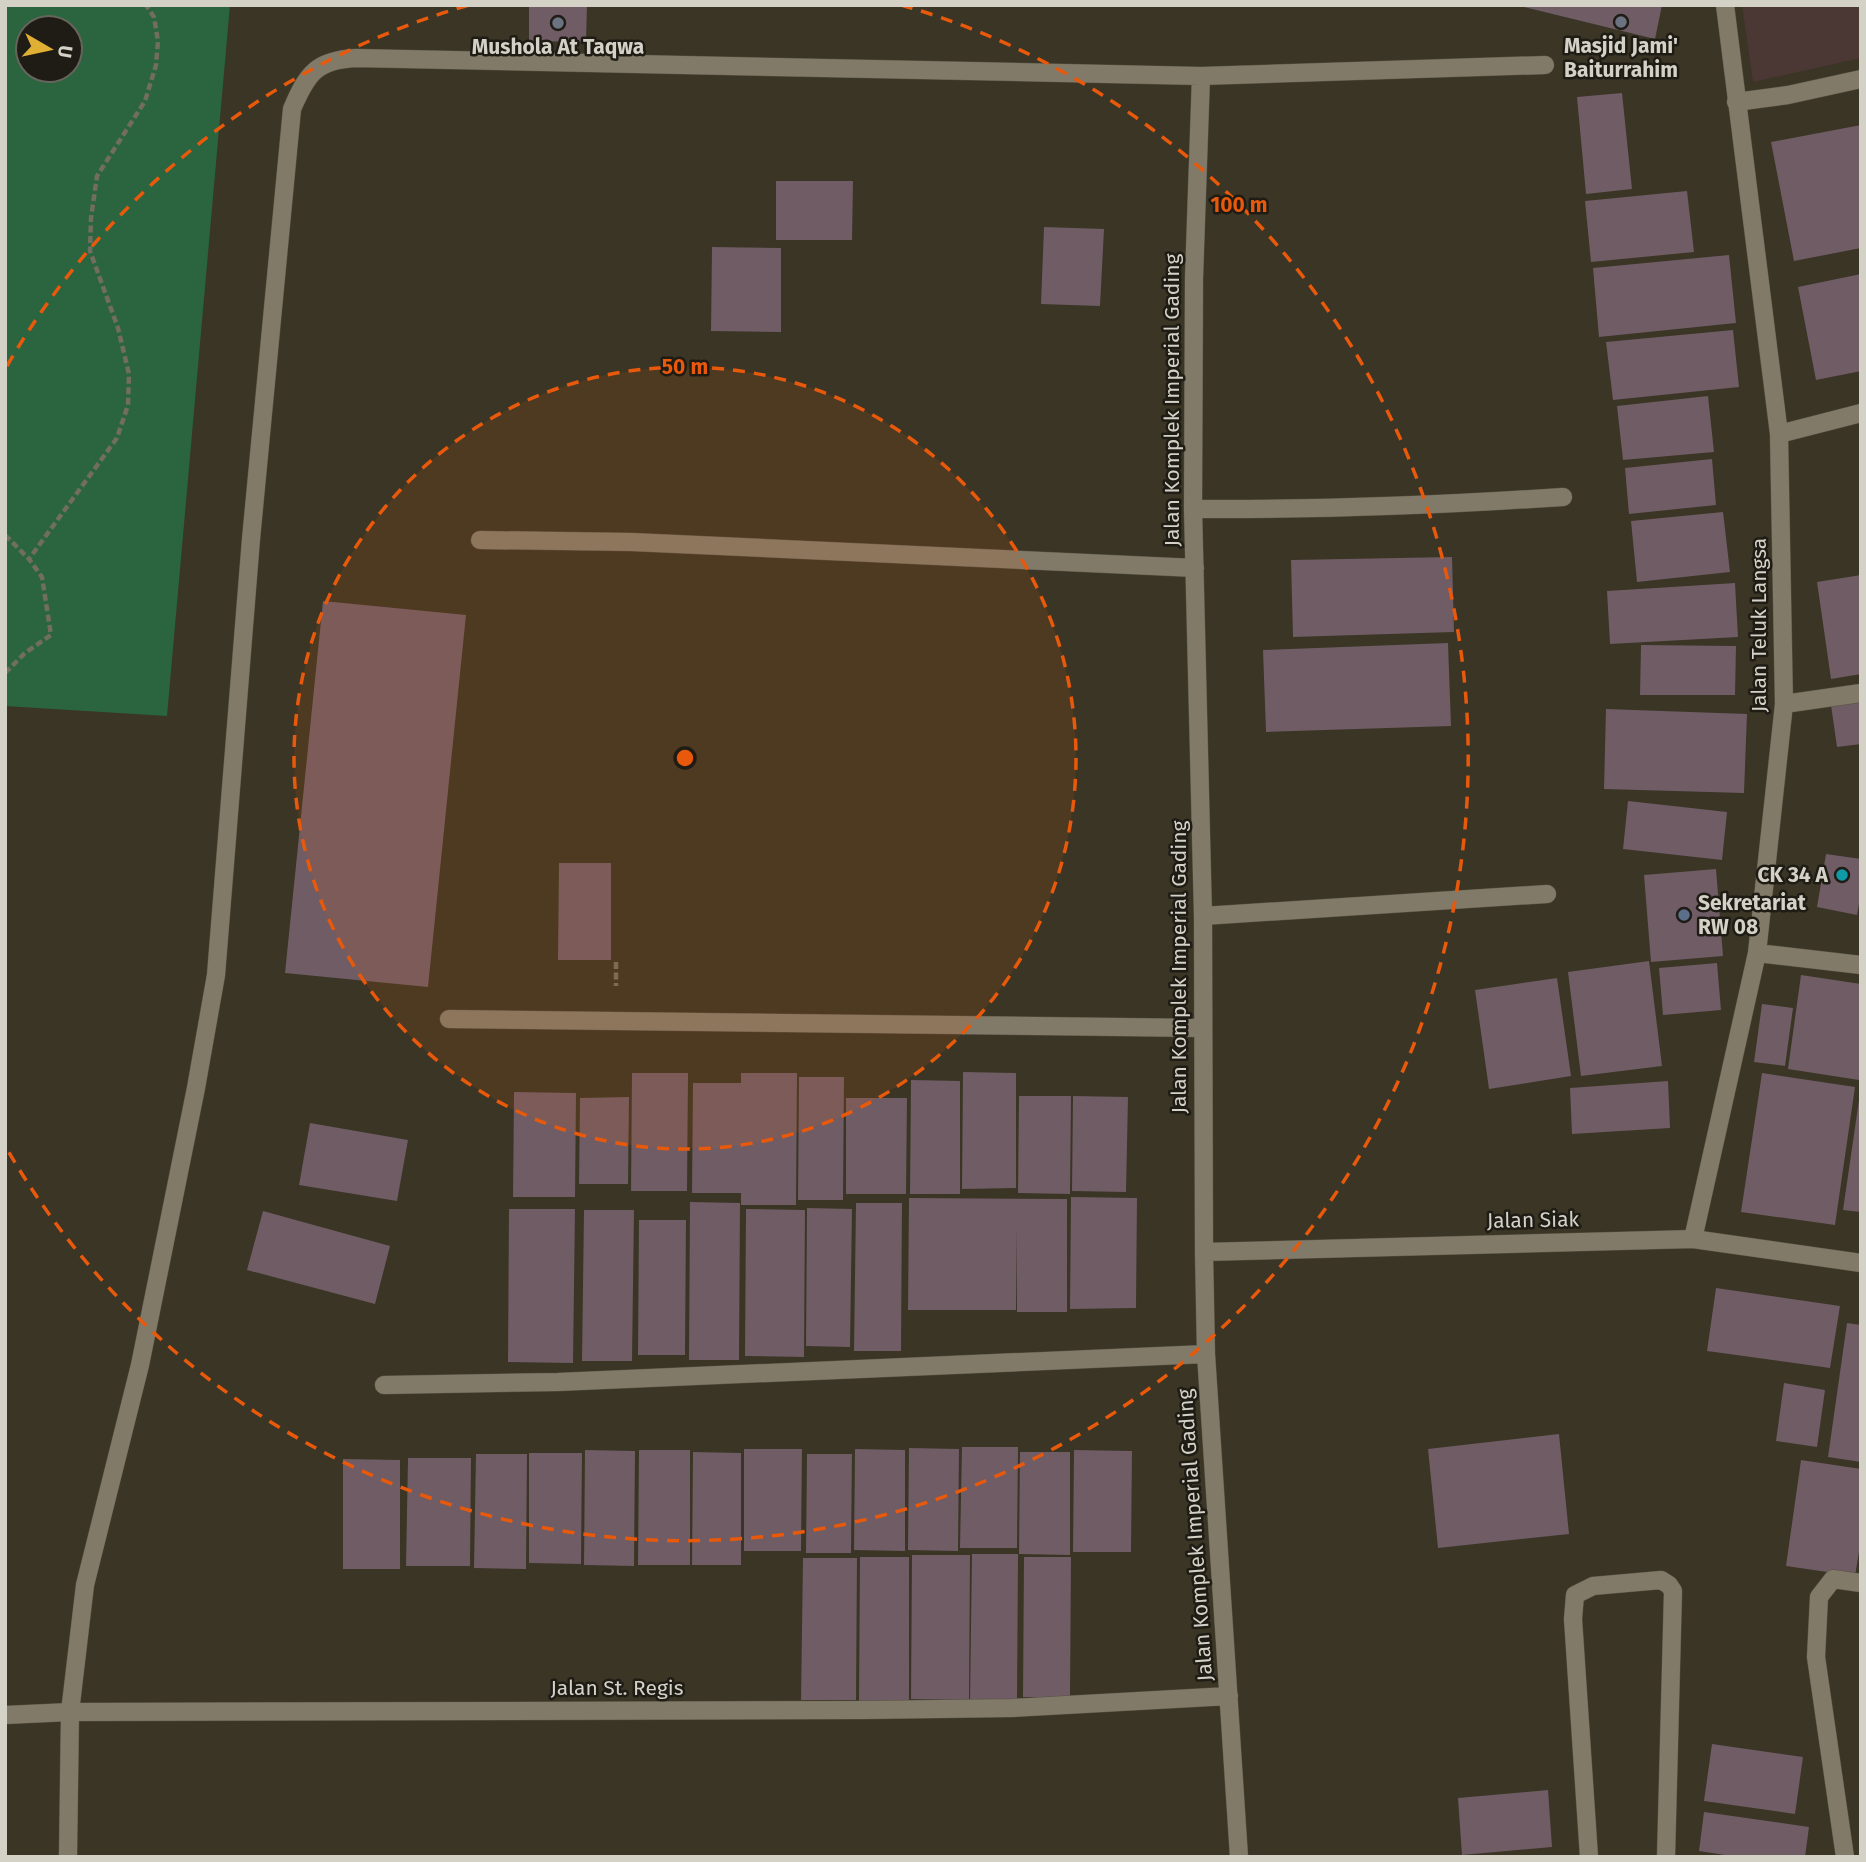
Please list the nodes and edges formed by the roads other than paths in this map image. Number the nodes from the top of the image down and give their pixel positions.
1 (1725, 5) edge
2 (1545, 65) dead end
3 (1201, 75) junction
4 (1861, 79) edge
5 (1737, 102) junction
6 (1861, 413) edge
7 (1779, 434) junction
8 (1563, 497) dead end
9 (1193, 509) junction
10 (480, 540) dead end
11 (1195, 568) junction
12 (1861, 693) edge
13 (1784, 704) junction
14 (1547, 894) dead end
15 (1203, 916) junction
16 (1757, 953) junction
17 (1861, 965) edge
18 (449, 1019) dead end
19 (1201, 1028) junction
20 (1693, 1239) junction
21 (1204, 1252) junction
22 (1861, 1264) edge
23 (1206, 1354) junction
24 (384, 1385) dead end
25 (1861, 1583) edge
26 (1229, 1696) junction
27 (70, 1712) junction
28 (5, 1715) edge
29 (68, 1857) edge
30 (1239, 1857) edge
31 (1589, 1857) edge
32 (1666, 1857) edge
33 (1845, 1857) edge

1 - 5 street, Jalan Teluk Langsa
2 - 3 street
3 - 9 street, Jalan Komplek Imperial Gading
3 - 27 street
4 - 5 street
5 - 7 street, Jalan Teluk Langsa
6 - 7 street
7 - 13 street, Jalan Teluk Langsa
8 - 9 street
9 - 11 street, Jalan Komplek Imperial Gading
10 - 11 street
11 - 15 street, Jalan Komplek Imperial Gading
12 - 13 street
13 - 16 street, Jalan Teluk Langsa
14 - 15 street
15 - 19 street, Jalan Komplek Imperial Gading
16 - 17 street
16 - 20 street, Jalan Teluk Langsa
18 - 19 street
19 - 21 street, Jalan Komplek Imperial Gading
20 - 21 street, Jalan Siak
20 - 22 street, Jalan Siak
21 - 23 street, Jalan Komplek Imperial Gading
23 - 24 street
23 - 26 street, Jalan Komplek Imperial Gading
25 - 33 street
26 - 27 street, Jalan St. Regis
26 - 30 street, Jalan Komplek Imperial Gading
27 - 28 street, Jalan St. Regis
27 - 29 street
31 - 32 street

